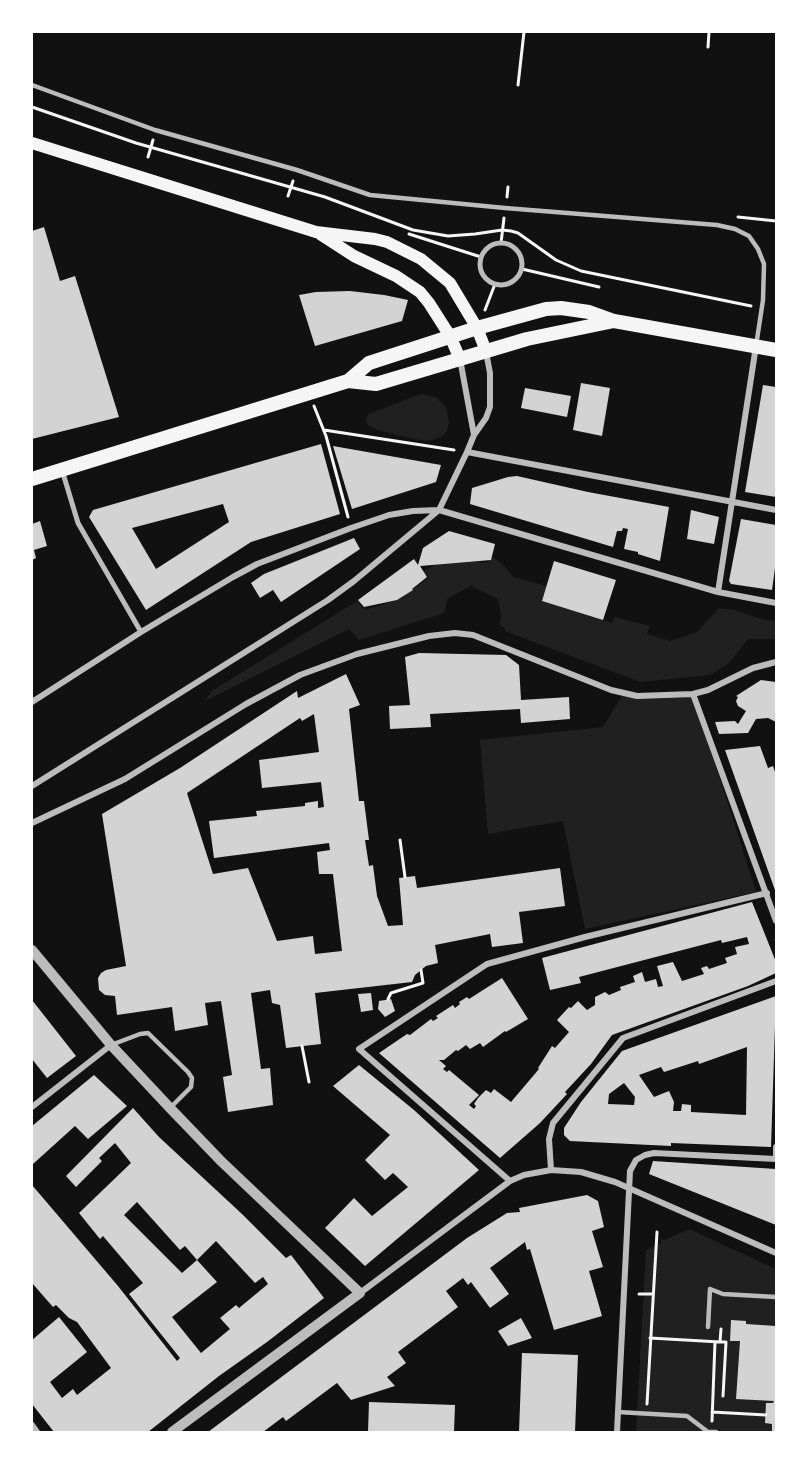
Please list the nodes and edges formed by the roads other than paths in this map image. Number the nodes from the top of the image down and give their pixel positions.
1 (32, 86) edge
2 (32, 143) edge
3 (316, 232) junction
4 (495, 284) joint
5 (614, 321) junction
6 (463, 332) junction
7 (756, 346) junction
8 (777, 350) edge
9 (473, 355) junction
10 (348, 381) junction
11 (474, 435) junction
12 (467, 453) junction
13 (61, 469) junction
14 (32, 479) edge
15 (732, 503) junction
16 (439, 510) junction
17 (777, 510) edge
18 (718, 591) junction
19 (777, 603) edge
20 (141, 632) junction
21 (777, 662) edge
22 (693, 694) junction
23 (32, 701) edge
24 (32, 786) edge
25 (32, 823) edge
26 (767, 893) junction
27 (777, 921) edge
28 (32, 950) edge
29 (777, 981) edge
30 (111, 1044) junction
31 (32, 1107) edge
32 (170, 1108) junction
33 (777, 1147) edge
34 (777, 1159) edge
35 (551, 1170) junction
36 (510, 1181) junction
37 (629, 1189) junction
38 (777, 1253) edge
39 (360, 1293) junction
40 (777, 1297) edge
41 (708, 1327) dead end
42 (618, 1412) junction
43 (32, 1425) edge
44 (37, 1432) edge
45 (172, 1432) edge
46 (617, 1432) edge
47 (714, 1432) edge

1 - 7 lane
2 - 3 main road
3 - 6 main road
3 - 6 main road
4 - 4 street
5 - 6 main road
5 - 7 main road
5 - 9 main road
6 - 9 main road
6 - 9 main road
6 - 10 main road
7 - 8 main road
7 - 15 street
9 - 10 main road
9 - 11 street
9 - 11 street
10 - 13 main road
11 - 12 street
12 - 15 street
12 - 16 street
13 - 14 main road
13 - 20 street
15 - 17 street
15 - 18 street
16 - 18 street
16 - 20 street
16 - 24 street
18 - 19 street
20 - 23 street
21 - 22 street
22 - 25 street
22 - 26 street
26 - 27 street
26 - 36 street
28 - 30 street
29 - 35 street
30 - 31 street
30 - 32 street
30 - 32 lane
32 - 39 street
33 - 34 street
34 - 37 street
35 - 36 street
35 - 37 street
36 - 39 street
37 - 38 street
37 - 42 street
39 - 45 street
40 - 41 lane
42 - 46 street
42 - 47 lane
43 - 44 street

